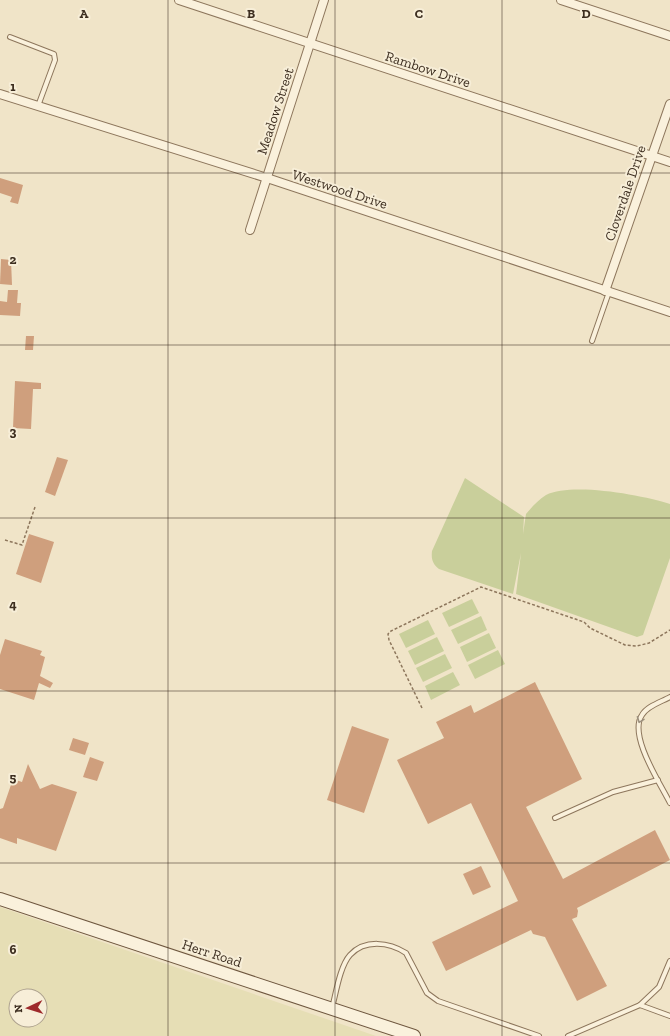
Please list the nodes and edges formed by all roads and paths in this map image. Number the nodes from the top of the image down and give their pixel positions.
1 (179, 0) edge
2 (324, 0) edge
3 (561, 0) edge
4 (670, 36) edge
5 (10, 38) dead end
6 (310, 44) junction
7 (0, 94) edge
8 (670, 104) edge
9 (38, 106) junction
10 (651, 156) junction
11 (670, 162) edge
12 (267, 178) junction
13 (250, 230) dead end
14 (607, 291) junction
15 (670, 312) edge
16 (592, 341) dead end
17 (35, 507) dead end
18 (5, 540) dead end
19 (670, 630) edge
20 (670, 697) edge
21 (422, 708) dead end
22 (658, 780) junction
23 (670, 803) edge
24 (555, 818) dead end
25 (0, 899) edge
26 (670, 961) edge
27 (640, 1005) junction
28 (332, 1008) junction
29 (670, 1016) edge
30 (414, 1036) edge
31 (539, 1036) edge
32 (568, 1036) edge

1 - 6 street, Rambow Drive
2 - 6 street, Meadow Street
3 - 4 street
5 - 9 lane
6 - 10 street, Rambow Drive
6 - 12 street, Meadow Street
7 - 9 street, Westwood Drive
8 - 10 street, Cloverdale Drive
9 - 12 street, Westwood Drive
10 - 11 street, Rambow Drive
10 - 14 street, Cloverdale Drive
12 - 13 street, Meadow Street
12 - 14 street, Westwood Drive
14 - 15 street, Westwood Drive
14 - 16 lane
17 - 18 path
19 - 21 path
20 -> 22 lane
22 - 23 lane
22 - 24 lane
25 - 28 street, Herr Road
26 - 27 lane
27 - 29 lane
27 - 32 lane
28 - 30 street, Herr Road
28 - 31 lane

